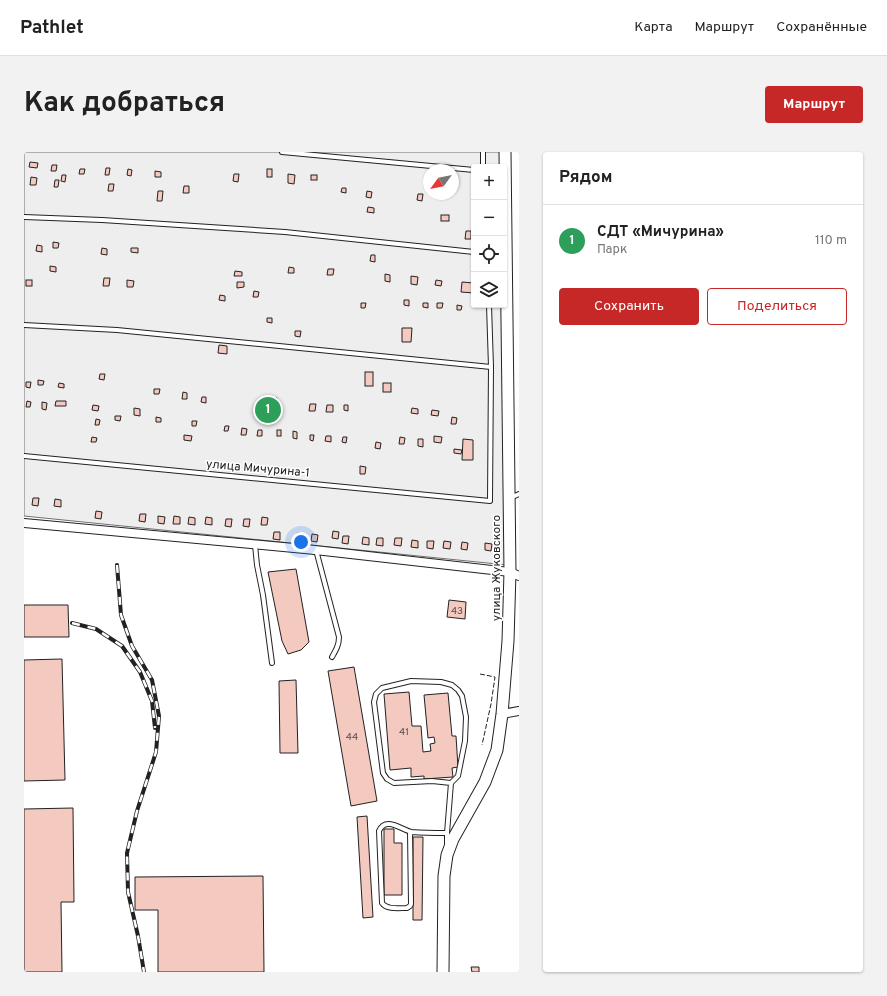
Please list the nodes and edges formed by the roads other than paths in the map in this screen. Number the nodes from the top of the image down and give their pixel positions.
1 (282, 152) edge
2 (483, 152) edge
3 (504, 152) edge
4 (482, 164) edge
5 (471, 170) edge
6 (24, 217) edge
7 (471, 252) edge
8 (489, 308) edge
9 (24, 325) edge
10 (490, 367) junction
11 (24, 456) edge
12 (514, 496) edge
13 (24, 523) edge
14 (255, 544) junction
15 (315, 550) junction
16 (514, 574) edge
17 (332, 657) dead end
18 (272, 663) dead end
19 (519, 711) edge
20 (502, 714) junction
21 (451, 783) junction
22 (410, 832) junction
23 (447, 833) junction
24 (447, 855) junction
25 (443, 972) edge

1 - 5 lane
2 - 4 lane
3 - 12 main road, улица Жуковского
6 - 7 lane
8 - 10 lane
9 - 10 lane
10 - 11 lane, улица Мичурина-1
12 - 16 main road, улица Жуковского
13 - 14 street
14 - 15 street
14 - 18 lane
15 - 16 street
15 - 17 lane
16 - 20 main road, улица Жуковского
19 - 20 street
20 - 24 main road, улица Жуковского
21 - 21 lane
21 - 23 lane
22 - 22 lane
22 - 23 lane
23 - 24 lane
24 - 25 main road, улица Жуковского

